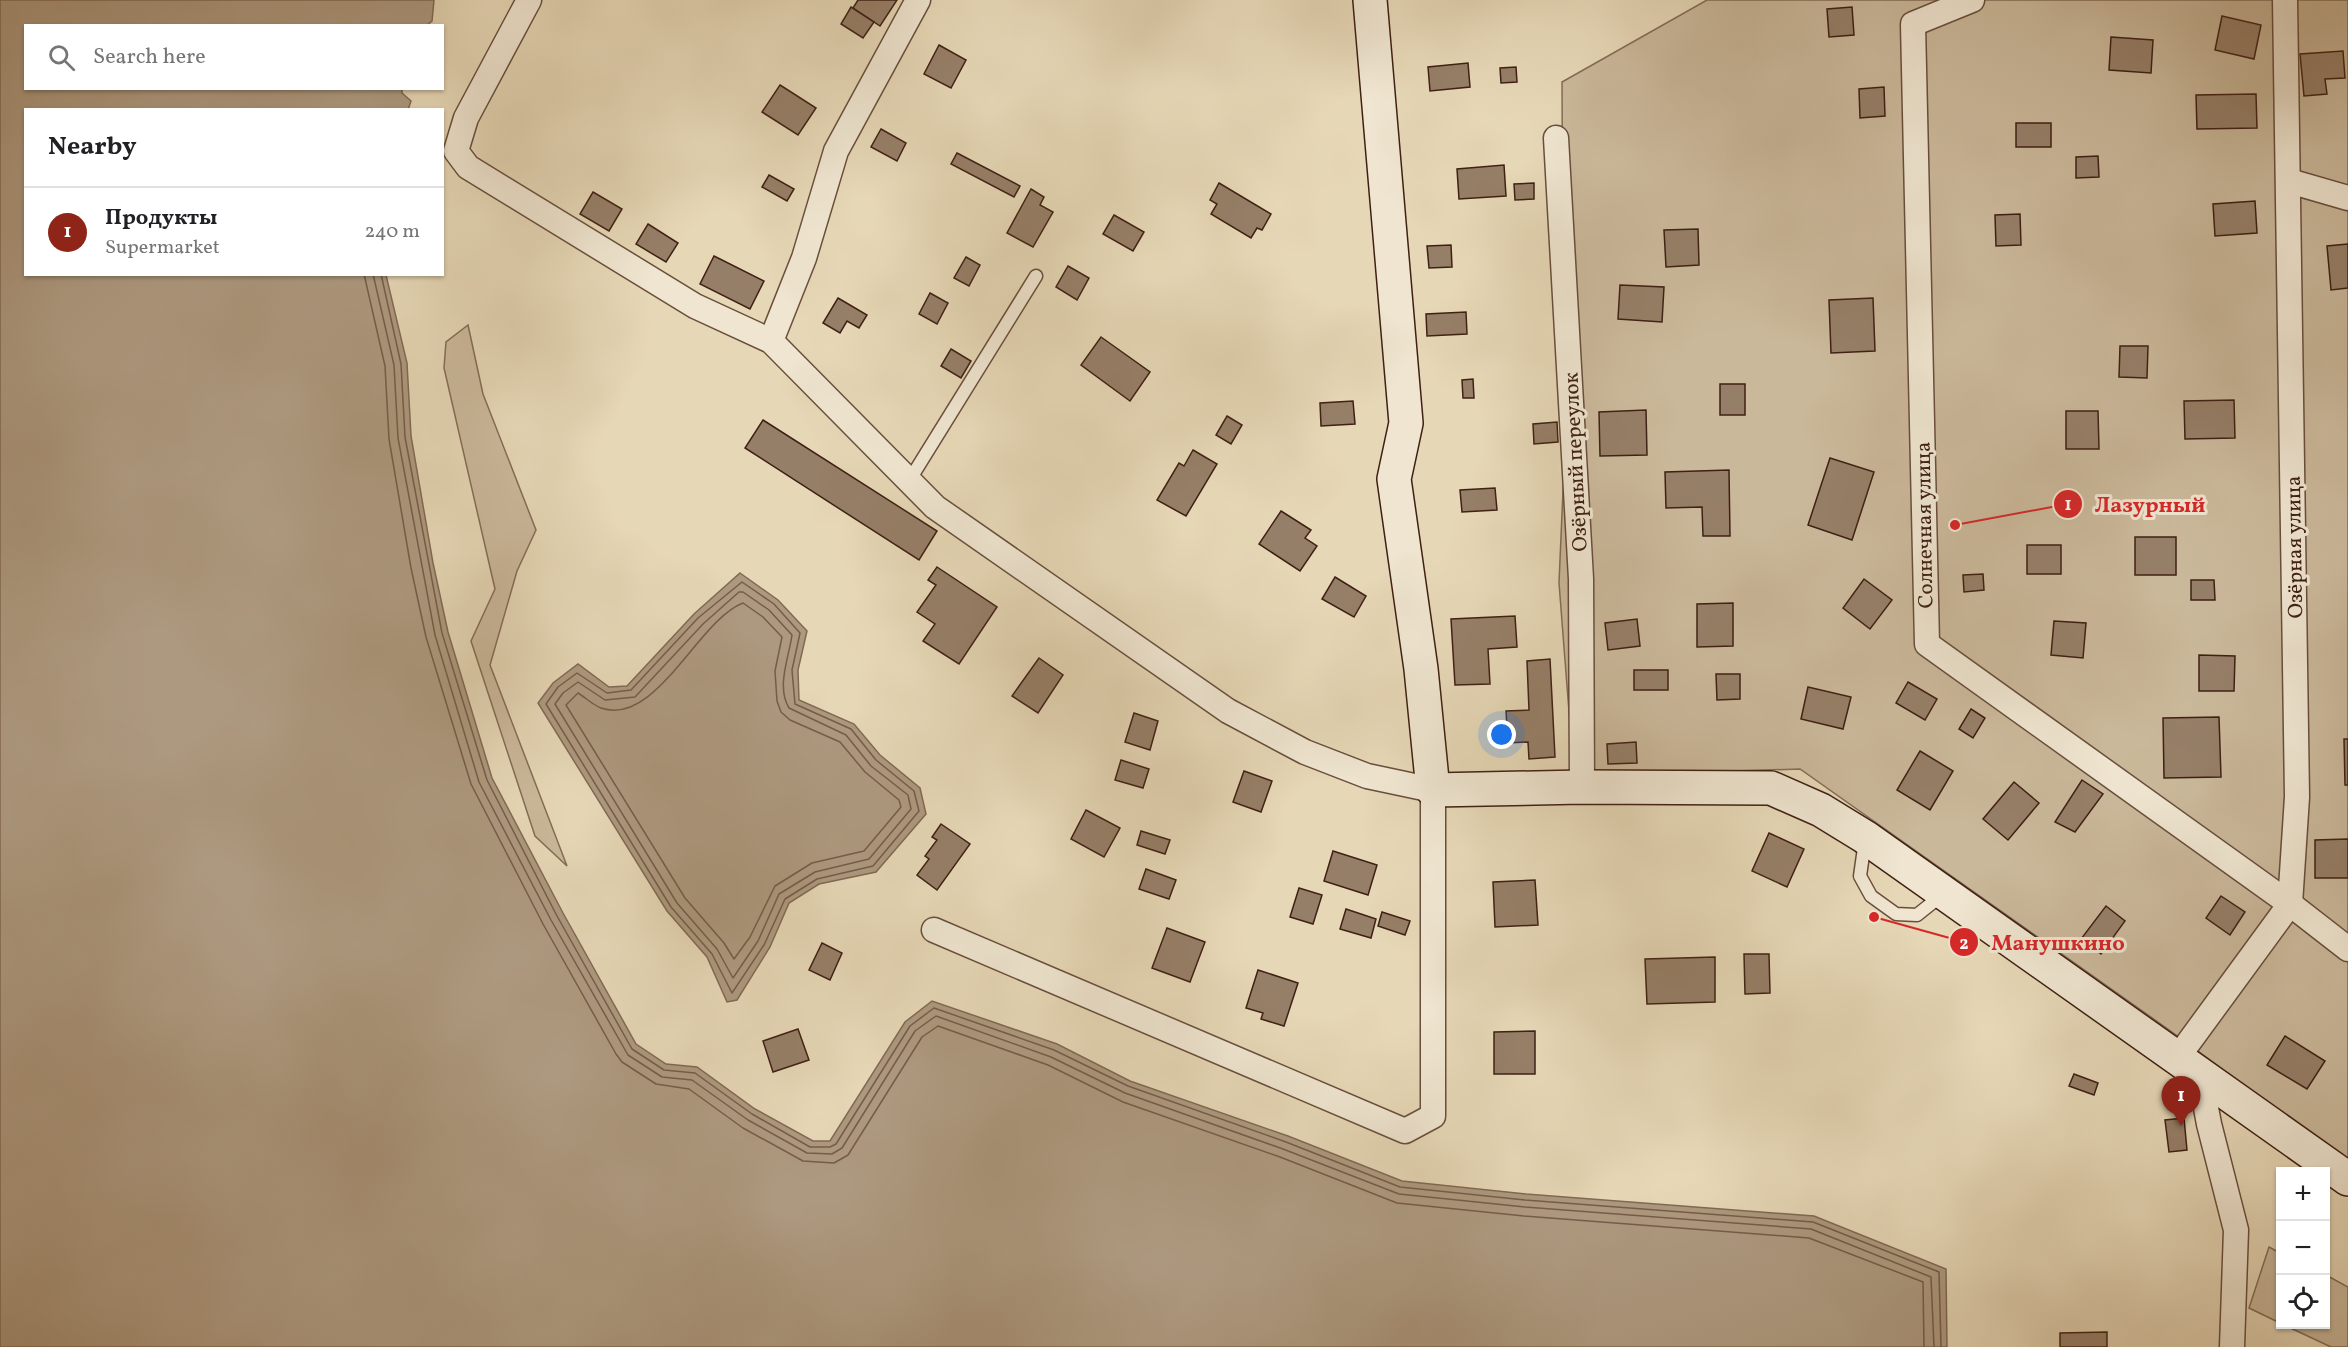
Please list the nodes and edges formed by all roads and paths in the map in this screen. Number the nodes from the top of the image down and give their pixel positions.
1 (529, 0) edge
2 (918, 0) edge
3 (1370, 0) edge
4 (1972, 0) edge
5 (2285, 0) edge
6 (1556, 138) dead end
7 (2289, 181) junction
8 (2348, 198) edge
9 (1036, 276) dead end
10 (771, 341) junction
11 (909, 481) junction
12 (1582, 787) junction
13 (1433, 790) junction
14 (1865, 837) junction
15 (1946, 893) junction
16 (2290, 904) junction
17 (934, 930) dead end
18 (2348, 949) edge
19 (2189, 1066) junction
20 (2348, 1179) edge
21 (2232, 1347) edge

1 - 10 street
2 - 10 street
3 - 13 street
4 - 16 street, Солнечная улица
5 - 7 street, Озёрная улица
6 - 12 street, Озёрный переулок
7 - 8 street
7 - 16 street, Озёрная улица
9 - 11 lane
10 - 11 street
11 - 13 street
12 - 13 street
12 - 14 street
13 - 17 street
14 - 15 street
14 - 15 lane
15 - 19 street
16 - 18 street
16 - 19 street
19 - 20 street
19 - 21 street

